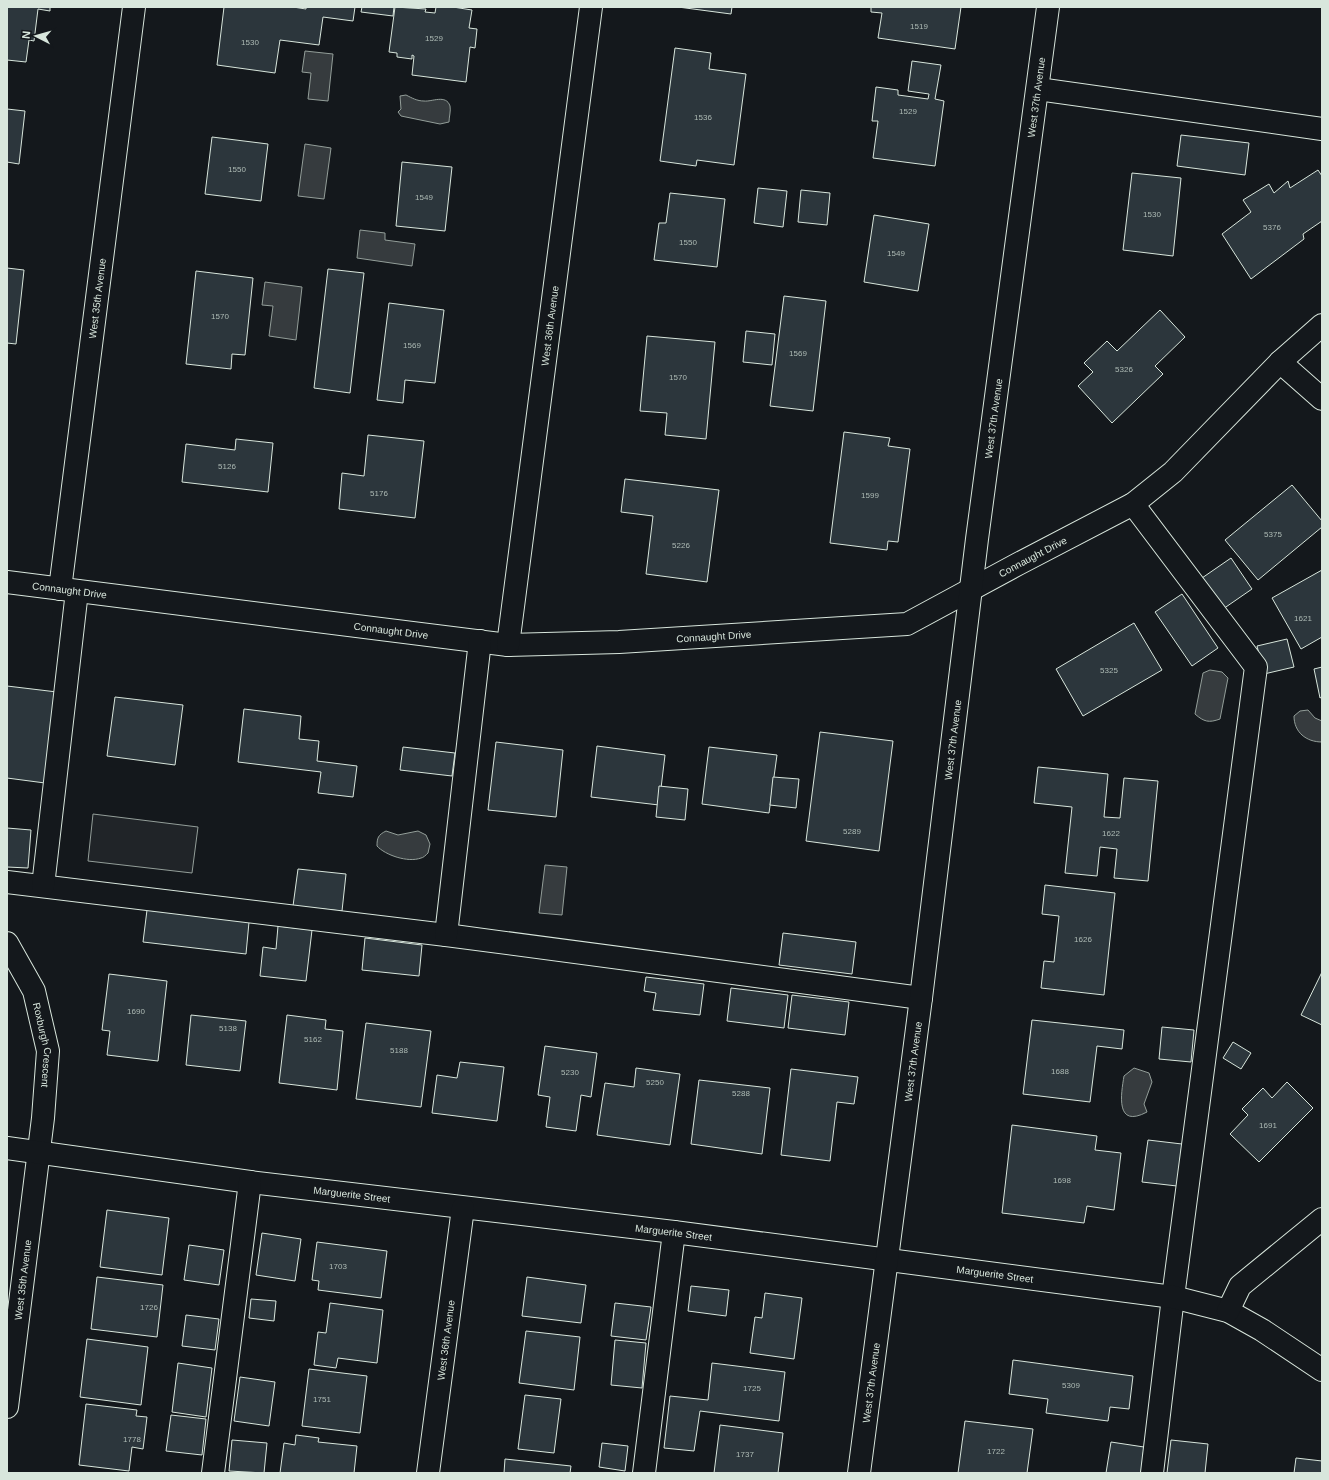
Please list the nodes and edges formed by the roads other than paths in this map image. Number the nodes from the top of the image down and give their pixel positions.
1 (134, 7) edge
2 (591, 7) edge
3 (1048, 7) edge
4 (1038, 89) junction
5 (1322, 129) edge
6 (1322, 325) edge
7 (1280, 362) junction
8 (1322, 399) edge
9 (1133, 504) junction
10 (7, 582) edge
11 (972, 589) junction
12 (69, 590) junction
13 (480, 641) junction
14 (508, 645) junction
15 (7, 882) edge
16 (43, 886) junction
17 (446, 935) junction
18 (7, 943) edge
19 (921, 998) junction
20 (7, 1148) edge
21 (39, 1153) junction
22 (250, 1182) junction
23 (462, 1208) junction
24 (1322, 1219) edge
25 (674, 1232) junction
26 (887, 1260) junction
27 (1173, 1297) junction
28 (1228, 1311) junction
29 (10, 1369) edge
30 (1322, 1370) edge
31 (7, 1407) edge
32 (213, 1473) edge
33 (428, 1473) edge
34 (644, 1473) edge
35 (859, 1473) edge
36 (1152, 1473) edge

1 - 12 street, West 35th Avenue
2 - 14 street, West 36th Avenue
3 - 4 street, West 37th Avenue
4 - 5 street
4 - 11 street, West 37th Avenue
6 - 7 street, Connaught Drive
7 - 8 street
7 - 9 street, Connaught Drive
9 - 11 street, Connaught Drive
9 - 27 street
10 - 12 street, Connaught Drive
11 - 14 street, Connaught Drive
11 - 19 street, West 37th Avenue
12 - 13 street, Connaught Drive
12 - 16 street, West 35th Avenue
13 - 14 street, Connaught Drive
13 - 17 street
15 - 16 street
16 - 17 street
17 - 19 street
18 - 21 street, Roxburgh Crescent
19 - 26 street, West 37th Avenue
20 - 21 street, Marguerite Street
21 - 22 street, Marguerite Street
21 - 29 street, West 35th Avenue
22 - 23 street, Marguerite Street
22 - 32 street
23 - 25 street, Marguerite Street
23 - 33 street, West 36th Avenue
24 - 28 street
25 - 26 street, Marguerite Street
25 - 34 street
26 - 27 street, Marguerite Street
26 - 35 street, West 37th Avenue
27 - 28 street, Marguerite Street
27 - 36 street
28 - 30 street, Marguerite Street
29 - 31 street, West 35th Avenue

